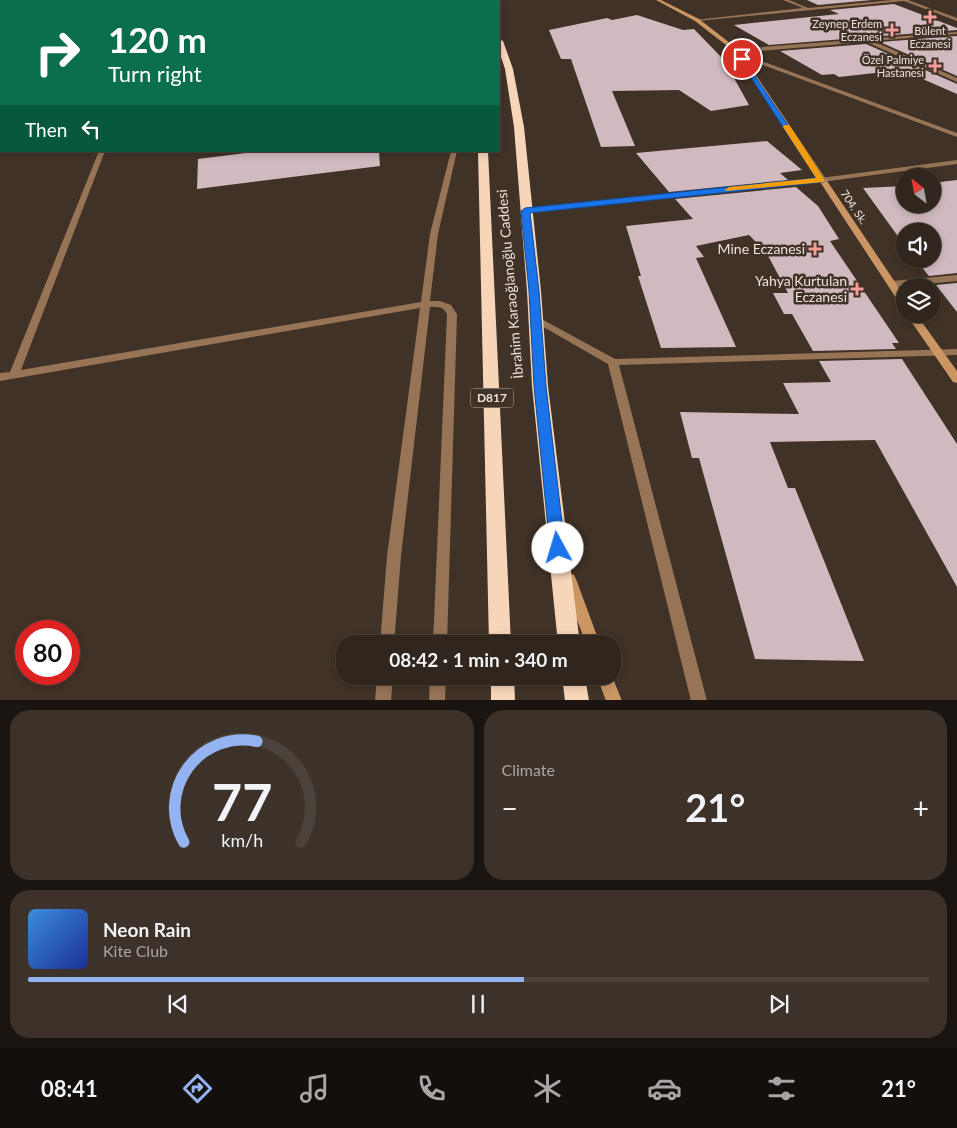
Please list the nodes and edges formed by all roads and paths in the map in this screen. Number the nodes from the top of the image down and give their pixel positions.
1 (658, 0) edge
2 (785, 0) edge
3 (904, 0) edge
4 (809, 10) junction
5 (697, 20) junction
6 (957, 20) edge
7 (957, 33) edge
8 (868, 41) junction
9 (500, 44) edge
10 (736, 51) junction
11 (742, 59) junction
12 (957, 80) edge
13 (957, 135) edge
14 (102, 152) edge
15 (454, 152) edge
16 (484, 152) edge
17 (957, 162) edge
18 (821, 180) junction
19 (525, 211) junction
20 (957, 278) edge
21 (892, 284) junction
22 (896, 290) edge
23 (425, 304) junction
24 (536, 319) junction
25 (917, 323) edge
26 (938, 352) junction
27 (957, 352) edge
28 (613, 362) junction
29 (14, 375) junction
30 (0, 377) edge
31 (957, 379) edge
32 (558, 548) junction
33 (388, 635) edge
34 (440, 635) edge
35 (500, 635) edge
36 (568, 635) edge
37 (590, 635) edge
38 (384, 685) edge
39 (438, 685) edge
40 (502, 685) edge
41 (575, 685) edge
42 (608, 685) edge
43 (383, 700) edge
44 (437, 700) edge
45 (503, 700) edge
46 (576, 700) edge
47 (614, 700) edge
48 (699, 700) edge

1 - 5 street, 704. Sk.
2 - 4 street
3 - 4 street
3 - 6 street
4 - 5 street
5 - 10 street, 704. Sk.
7 - 8 street
8 - 10 street
8 - 12 street
9 - 19 highway, İbrahim Karaoğlanoğlu Caddesi
10 - 11 street, 704. Sk.
11 - 13 street
11 - 18 street, 704. Sk.
14 - 29 street
15 - 23 street
16 - 35 highway, İbrahim Karaoğlanoğlu Caddesi / D817
17 - 18 street
18 - 19 street
18 - 21 street, 704. Sk.
19 - 24 highway, İbrahim Karaoğlanoğlu Caddesi
20 - 21 street
21 - 22 street, 704. Sk.
23 - 29 street
23 - 33 street
23 - 34 street
24 - 28 street
24 - 32 highway, İbrahim Karaoğlanoğlu Caddesi
25 - 26 street
26 - 27 street
26 - 28 street
26 - 31 street
28 - 48 street
29 - 30 street
32 - 36 highway, İbrahim Karaoğlanoğlu Caddesi
32 - 37 street
38 - 43 street
39 - 44 street
40 - 45 highway
41 - 46 highway
42 - 47 street

